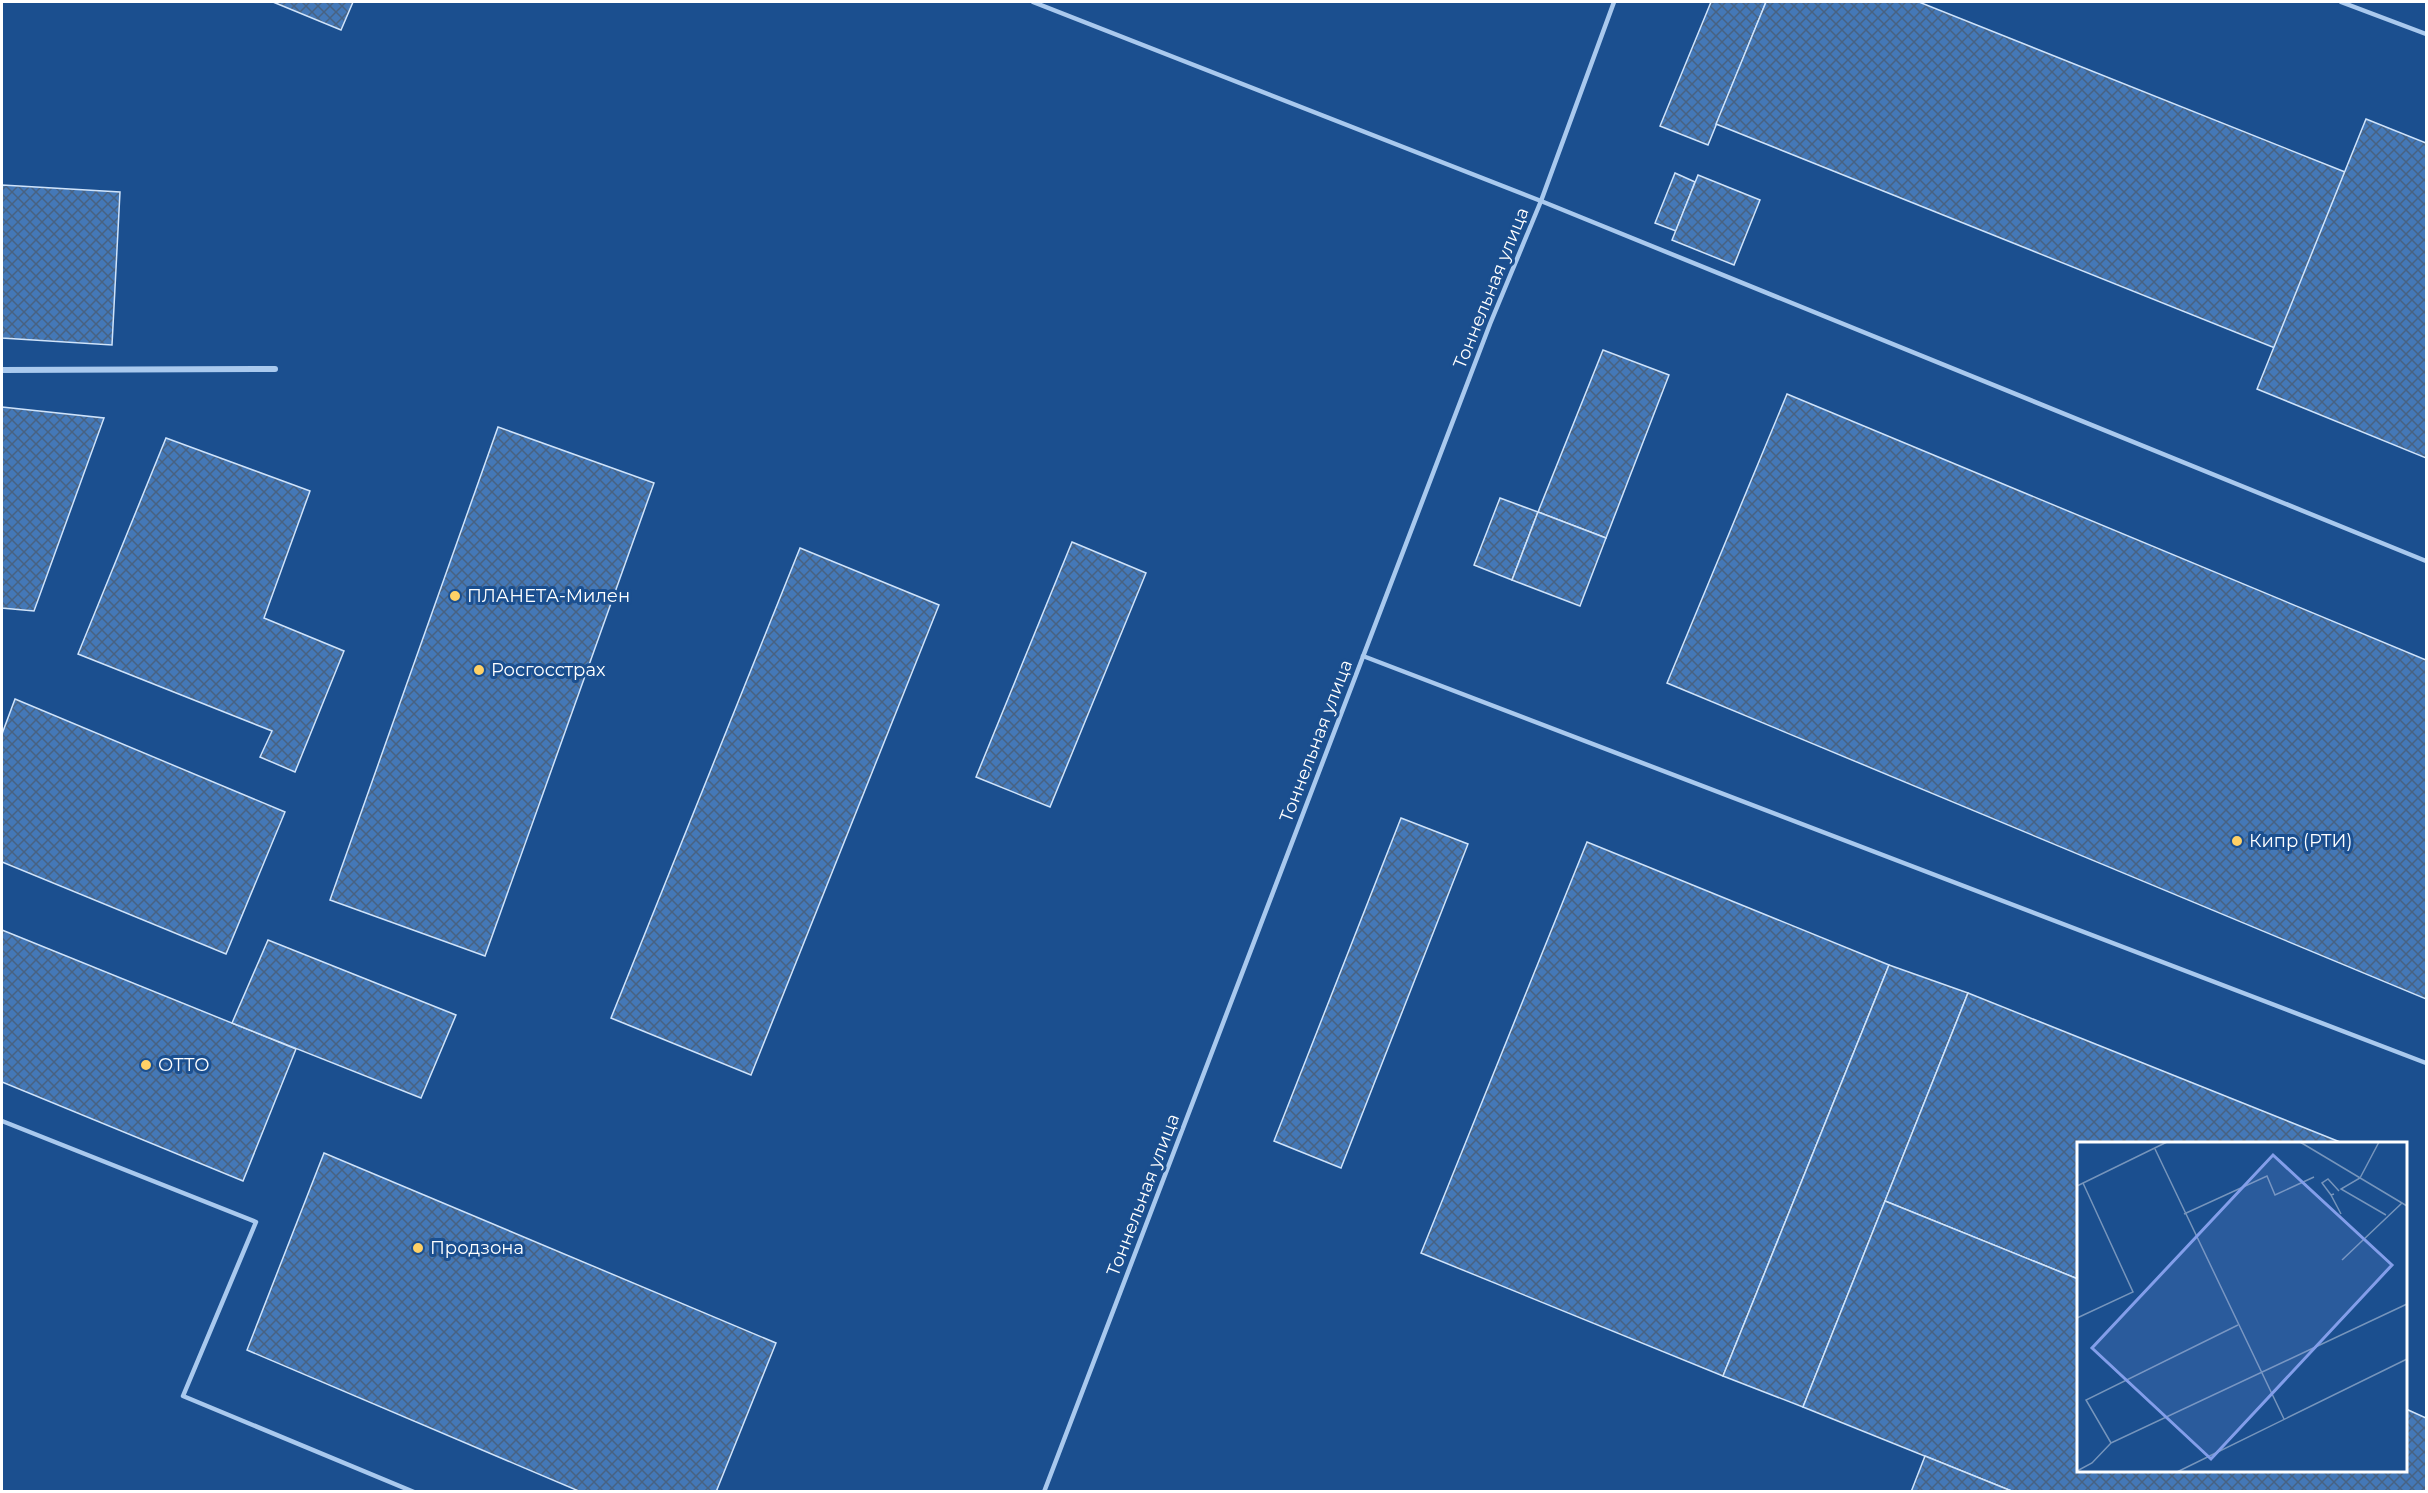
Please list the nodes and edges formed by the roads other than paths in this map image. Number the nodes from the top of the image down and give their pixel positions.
1 (1033, 2) edge
2 (1614, 2) edge
3 (2341, 2) edge
4 (2427, 34) edge
5 (1541, 201) junction
6 (275, 369) dead end
7 (2, 370) edge
8 (2427, 561) edge
9 (1363, 656) junction
10 (2427, 1063) edge
11 (2, 1121) edge
12 (414, 1491) edge
13 (1044, 1491) edge

1 - 5 lane
2 - 5 lane, Тоннельная улица
3 - 4 lane
5 - 8 lane
5 - 9 lane, Тоннельная улица
6 - 7 street
9 - 10 lane
9 - 13 lane, Тоннельная улица
11 - 12 lane

